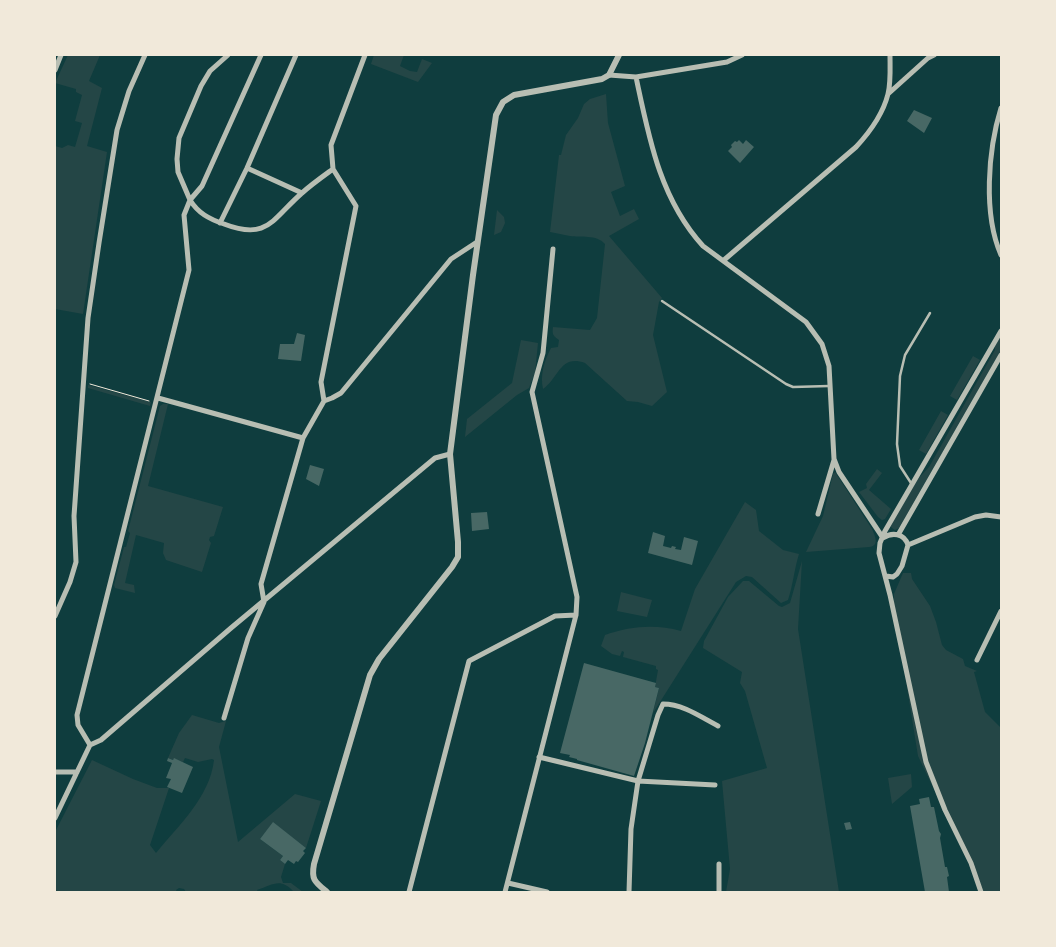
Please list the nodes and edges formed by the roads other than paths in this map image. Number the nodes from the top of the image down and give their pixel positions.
1 (62, 55) edge
2 (145, 55) edge
3 (228, 55) edge
4 (261, 55) edge
5 (296, 55) edge
6 (365, 55) edge
7 (619, 55) edge
8 (742, 55) edge
9 (890, 55) edge
10 (934, 55) edge
11 (55, 70) edge
12 (610, 75) junction
13 (636, 77) junction
14 (888, 94) junction
15 (1001, 108) edge
16 (247, 168) junction
17 (333, 169) junction
18 (302, 193) junction
19 (190, 200) junction
20 (220, 223) junction
21 (477, 242) junction
22 (553, 249) dead end
23 (1001, 255) edge
24 (724, 260) junction
25 (662, 301) dead end
26 (930, 313) dead end
27 (1001, 331) edge
28 (1001, 355) edge
29 (830, 386) junction
30 (158, 398) junction
31 (324, 401) junction
32 (302, 438) junction
33 (450, 454) junction
34 (834, 459) junction
35 (912, 484) junction
36 (818, 514) dead end
37 (1001, 517) edge
38 (898, 535) junction
39 (882, 538) junction
40 (908, 545) junction
41 (886, 576) junction
42 (264, 602) junction
43 (1001, 611) edge
44 (576, 615) junction
45 (55, 616) edge
46 (977, 660) dead end
47 (224, 718) dead end
48 (718, 726) dead end
49 (90, 745) junction
50 (539, 757) junction
51 (55, 772) edge
52 (77, 772) junction
53 (638, 781) junction
54 (716, 785) dead end
55 (55, 818) edge
56 (719, 864) dead end
57 (508, 882) junction
58 (327, 892) edge
59 (409, 892) edge
60 (505, 892) edge
61 (547, 892) edge
62 (629, 892) edge
63 (719, 892) edge
64 (981, 892) edge

1 - 11 street
2 - 45 street
3 - 19 street
4 - 19 street
5 - 16 street
6 - 17 street
7 - 12 street
8 - 13 street
9 - 14 street
10 - 14 street
12 - 13 street
12 - 21 street
13 - 24 street
14 - 24 street
15 - 23 street
16 - 18 street
16 - 20 street
17 - 18 street
17 - 31 street
18 - 20 street
19 - 20 street
19 - 30 street
21 - 31 street
21 - 33 street
22 - 44 street
24 - 29 street
25 - 29 lane
26 - 35 lane
27 - 35 street
28 - 38 street
29 - 34 street
30 - 32 street
30 - 49 street
31 - 32 street
32 - 42 street
33 - 42 street
33 - 58 street
34 - 36 street
34 - 39 street
35 - 39 street
37 - 40 street
38 - 39 street
38 - 40 street
39 - 41 street
40 - 41 street
41 - 64 street
42 - 47 street
42 - 49 street
43 - 46 street
44 - 50 street
44 - 59 street
48 - 53 street
49 - 52 street
50 - 53 street
50 - 57 street
51 - 52 street
52 - 55 street
53 - 54 street
53 - 62 street
56 - 63 street
57 - 60 street
57 - 61 street

